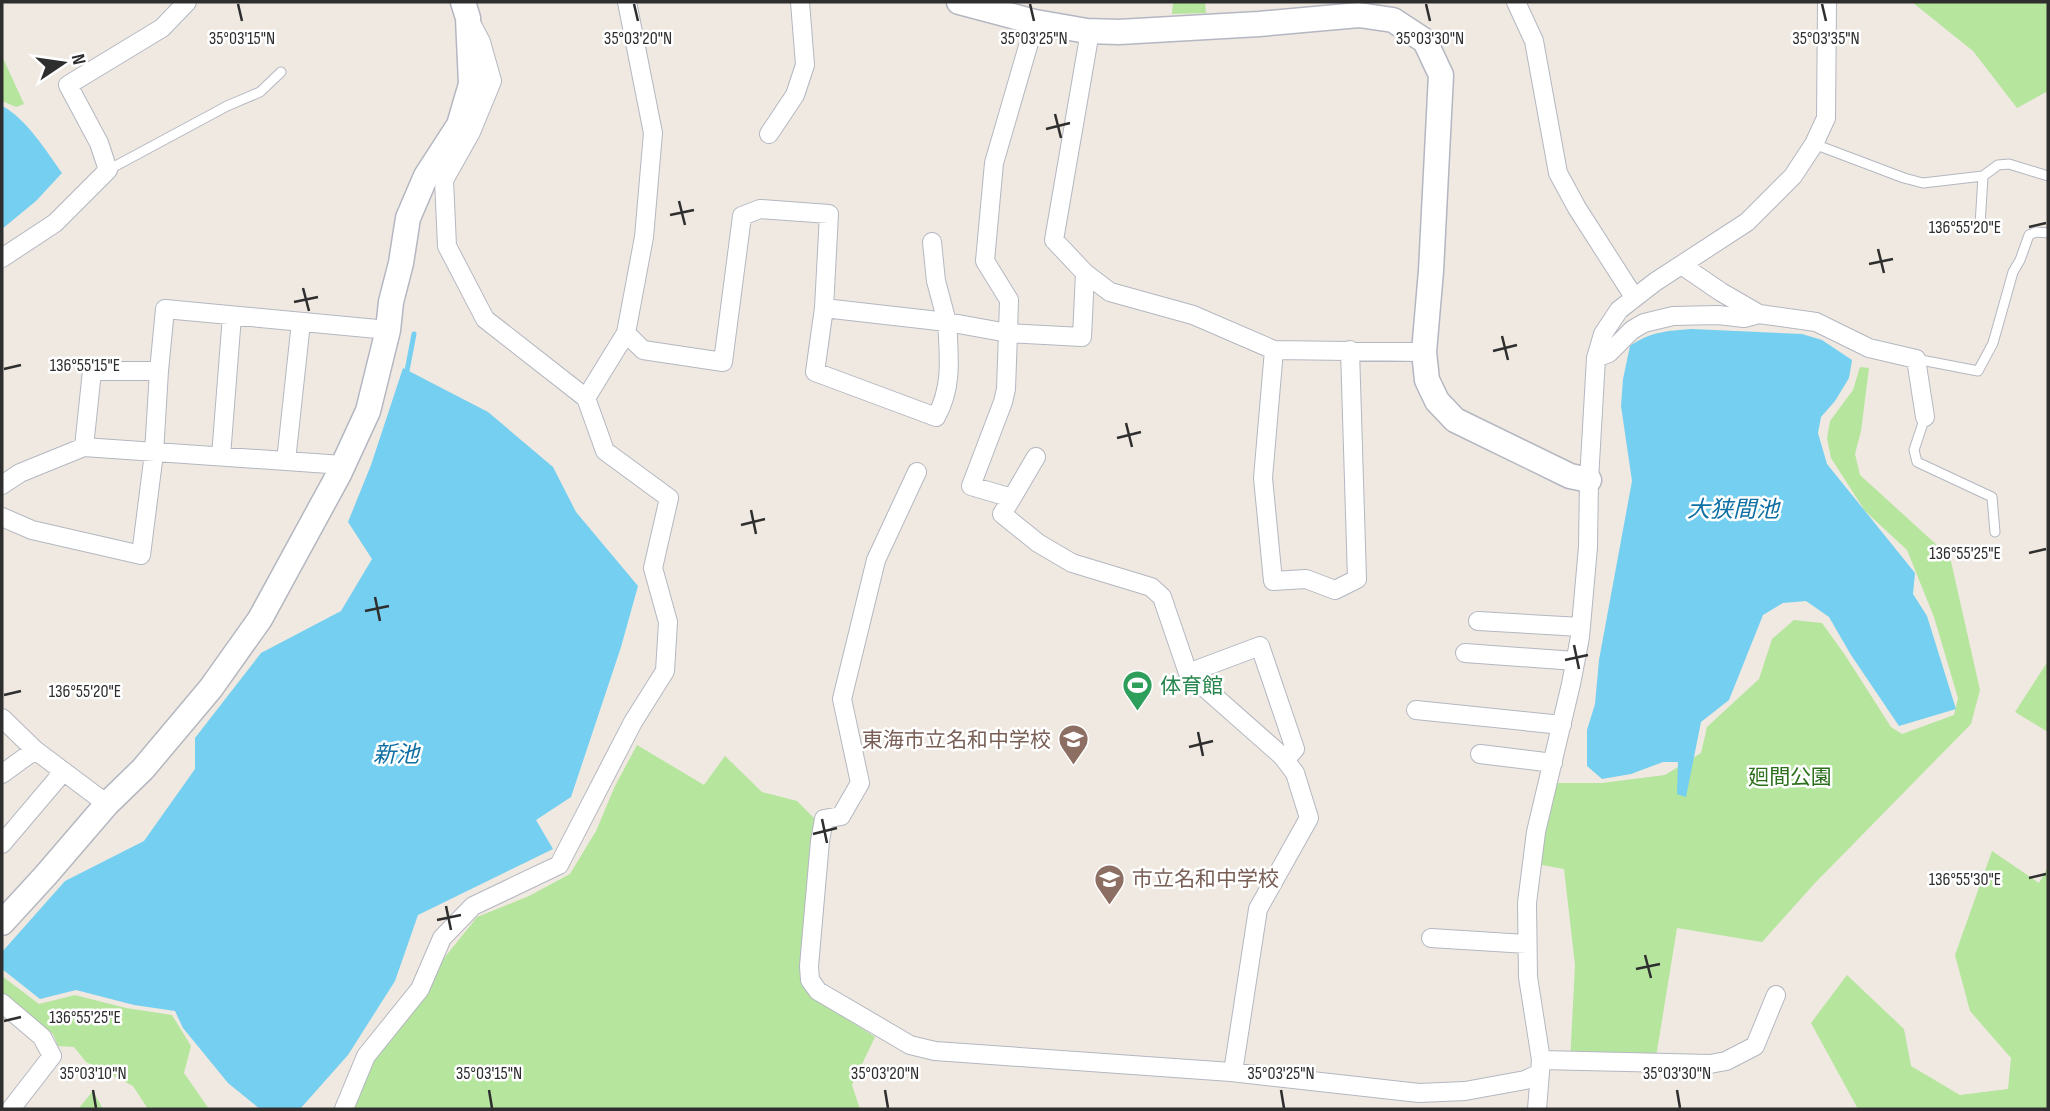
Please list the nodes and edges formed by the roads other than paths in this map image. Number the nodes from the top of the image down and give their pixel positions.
1 (187, 2) edge
2 (627, 2) edge
3 (800, 2) edge
4 (959, 2) edge
5 (1516, 2) edge
6 (1827, 2) edge
7 (1330, 9) edge
8 (466, 10) edge
9 (1023, 13) edge
10 (1087, 30) junction
11 (281, 72) dead end
12 (769, 134) dead end
13 (1814, 144) junction
14 (108, 170) junction
15 (1983, 176) junction
16 (2048, 176) edge
17 (1980, 225) dead end
18 (2048, 233) edge
19 (932, 242) dead end
20 (2, 258) edge
21 (1683, 266) junction
22 (1085, 273) junction
23 (1634, 297) junction
24 (824, 308) junction
25 (1759, 314) junction
26 (232, 316) junction
27 (301, 322) junction
28 (947, 322) junction
29 (388, 330) junction
30 (626, 333) junction
31 (1008, 333) junction
32 (1274, 350) junction
33 (1350, 350) junction
34 (1424, 352) junction
35 (1596, 358) junction
36 (1916, 359) junction
37 (159, 371) junction
38 (586, 398) junction
39 (1925, 417) joint
40 (84, 447) junction
41 (154, 453) junction
42 (221, 456) junction
43 (1036, 457) dead end
44 (286, 461) junction
45 (343, 465) junction
46 (917, 472) dead end
47 (1589, 480) junction
48 (2, 485) edge
49 (1012, 498) junction
50 (2, 517) edge
51 (1995, 532) dead end
52 (1478, 621) dead end
53 (1581, 628) junction
54 (1465, 653) dead end
55 (1575, 661) junction
56 (1188, 673) junction
57 (1416, 710) dead end
58 (2, 718) edge
59 (1562, 724) junction
60 (35, 750) junction
61 (1480, 754) dead end
62 (1285, 760) junction
63 (1553, 762) junction
64 (63, 772) junction
65 (2, 774) edge
66 (107, 804) junction
67 (2, 844) edge
68 (2, 923) edge
69 (1431, 938) dead end
70 (1527, 944) junction
71 (1776, 995) dead end
72 (2, 1003) edge
73 (1539, 1067) junction
74 (1233, 1072) junction
75 (11, 1109) edge
76 (344, 1109) edge
77 (1537, 1109) edge

1 - 14 street
2 - 30 street
3 - 12 street
4 - 9 street
5 - 23 street
6 - 13 street
7 - 10 street
7 - 34 street
8 - 29 street
8 - 38 street
9 - 10 street
9 - 31 street
10 - 22 street
11 - 14 lane
13 - 15 lane
13 - 21 street
14 - 20 street
15 - 16 lane
15 - 17 lane
18 - 36 lane
19 - 28 street
21 - 23 street
21 - 25 street
22 - 31 street
22 - 32 street
23 - 35 street
24 - 28 street
24 - 28 street
24 - 30 street
25 - 35 street
25 - 36 street
26 - 27 street
26 - 37 street
26 - 42 street
27 - 29 street
27 - 44 street
28 - 31 street
29 - 45 street
30 - 38 street
31 - 49 street
32 - 33 street
32 - 33 street
33 - 34 street
34 - 47 street
35 - 47 street
36 - 39 street
37 - 40 street
37 - 41 street
38 - 76 street
39 - 51 lane
40 - 41 street
40 - 48 street
41 - 42 street
41 - 50 street
42 - 44 street
43 - 49 street
44 - 45 street
45 - 66 street
46 - 74 street
47 - 53 street
49 - 56 street
52 - 53 street
53 - 55 street
54 - 55 street
55 - 59 street
56 - 62 street
56 - 62 street
57 - 59 street
58 - 60 street
59 - 63 street
60 - 64 street
60 - 65 street
61 - 63 street
62 - 74 street
63 - 70 street
64 - 66 street
64 - 67 street
66 - 68 street
69 - 70 street
70 - 73 street
71 - 73 street
72 - 75 street
73 - 74 street
73 - 77 street

